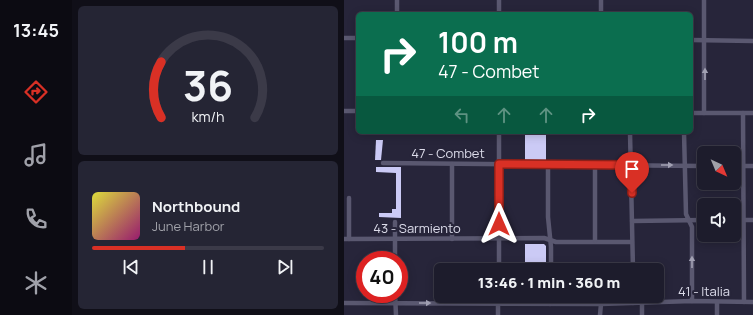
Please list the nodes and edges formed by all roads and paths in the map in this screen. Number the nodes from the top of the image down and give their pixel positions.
1 (397, 0) edge
2 (499, 0) edge
3 (601, 0) edge
4 (704, 0) edge
5 (397, 12) edge
6 (499, 12) edge
7 (601, 12) edge
8 (344, 38) edge
9 (356, 38) edge
10 (693, 40) edge
11 (705, 40) junction
12 (753, 41) edge
13 (344, 110) edge
14 (356, 111) edge
15 (693, 113) edge
16 (704, 113) junction
17 (744, 113) junction
18 (753, 113) edge
19 (499, 134) edge
20 (630, 134) edge
21 (684, 134) edge
22 (383, 164) dead end
23 (452, 164) junction
24 (499, 164) junction
25 (548, 164) junction
26 (631, 165) junction
27 (684, 165) junction
28 (595, 166) junction
29 (697, 166) edge
30 (744, 166) junction
31 (753, 166) edge
32 (349, 198) dead end
33 (689, 220) junction
34 (697, 220) edge
35 (744, 220) junction
36 (753, 220) edge
37 (632, 221) junction
38 (395, 222) dead end
39 (346, 239) edge
40 (395, 239) junction
41 (452, 239) junction
42 (499, 239) junction
43 (550, 240) junction
44 (594, 241) junction
45 (632, 242) junction
46 (395, 251) edge
47 (498, 263) edge
48 (551, 263) edge
49 (633, 263) edge
50 (692, 301) junction
51 (664, 302) edge
52 (717, 302) junction
53 (744, 302) junction
54 (753, 302) edge
55 (344, 303) edge
56 (356, 303) edge
57 (396, 303) edge
58 (408, 303) edge
59 (434, 303) edge
60 (498, 303) joint
61 (634, 303) edge
62 (642, 303) edge
63 (550, 304) joint
64 (601, 304) junction
65 (396, 315) edge
66 (498, 315) edge
67 (600, 315) edge
68 (642, 315) edge
69 (717, 315) edge

1 - 5 street
2 - 6 street
3 - 7 street
4 - 11 street
8 - 9 street
10 - 11 street
11 - 12 street
16 -> 11 street
13 - 14 street
15 - 16 street
16 - 17 street
17 - 18 street
17 - 30 street
19 - 24 street
20 - 26 street
21 - 27 street
22 - 23 street, 47 - Combet
23 - 24 street, 47 - Combet
23 - 41 street
24 - 25 street, 47 - Combet
24 - 42 street
25 - 28 street, 47 - Combet
25 - 43 street
26 -> 27 street, 47 - Combet
26 - 28 street, 47 - Combet
26 - 37 street
27 - 29 street, 47 - Combet
27 - 33 street
28 - 44 street
30 - 31 street
30 - 35 street
32 - 39 street
33 - 34 street
33 - 37 street
50 -> 33 street
35 - 36 street
35 - 53 street
37 - 45 street
38 - 40 street
39 - 40 street, 43 - Sarmiento
40 - 41 street, 43 - Sarmiento
40 - 46 street
41 - 42 street, 43 - Sarmiento
42 - 43 street, 43 - Sarmiento
42 - 47 street
43 - 44 street, 43 - Sarmiento
43 - 48 street
44 - 45 street, 43 - Sarmiento
45 - 49 street
50 - 51 street, 41 - Italia
50 - 52 street, 41 - Italia
52 - 53 street, 41 - Italia
52 - 69 street
53 - 54 street, 41 - Italia
55 - 56 street, 41 - Italia
57 - 65 street
58 -> 59 street, 41 - Italia
60 - 63 street, 41 - Italia
60 - 66 street
61 - 64 street, 41 - Italia
62 - 68 street
63 - 64 street, 41 - Italia
64 - 67 street

